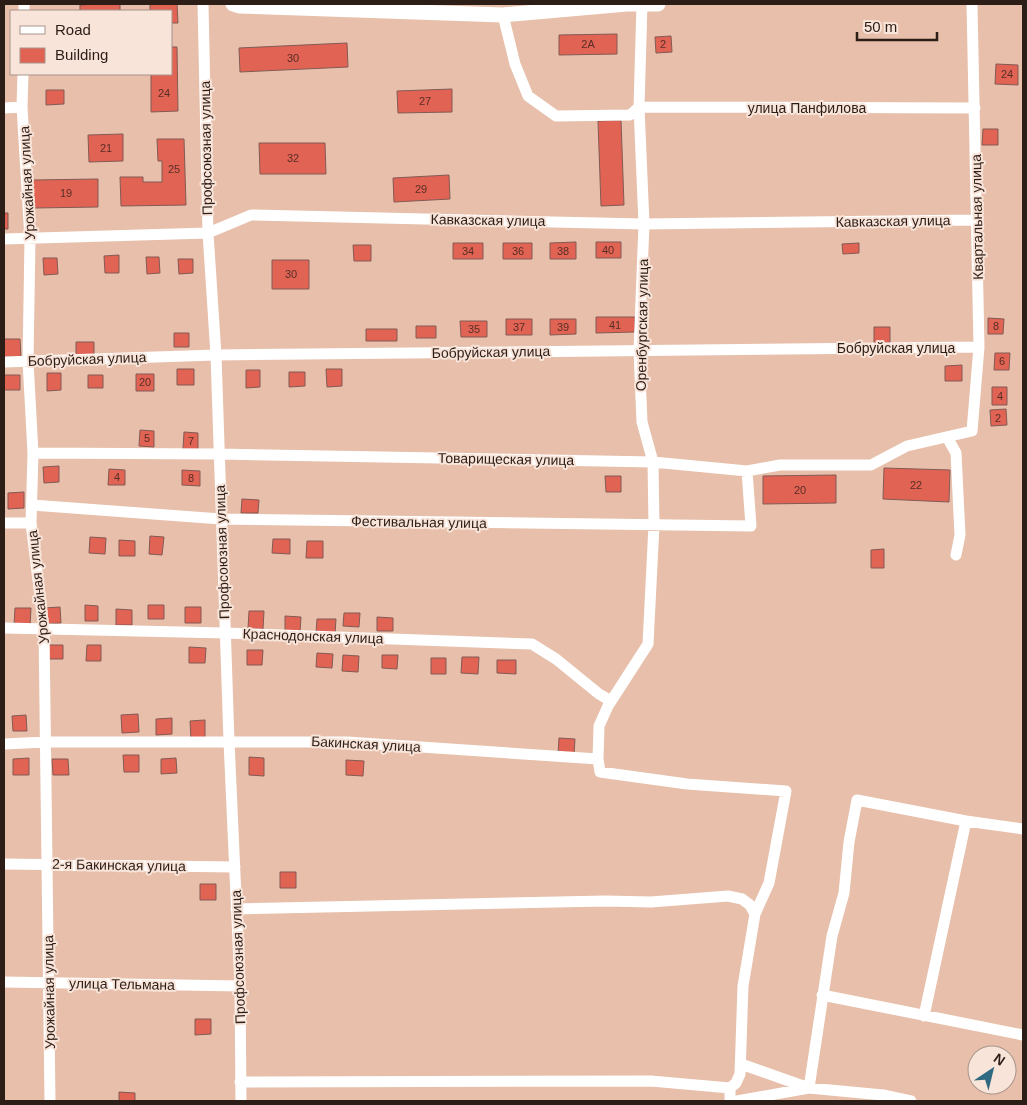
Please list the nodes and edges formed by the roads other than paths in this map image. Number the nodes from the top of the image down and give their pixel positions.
1 (203, 4) edge
2 (233, 4) edge
3 (627, 4) edge
4 (642, 4) edge
5 (658, 4) edge
6 (972, 4) edge
7 (503, 15) junction
8 (23, 75) edge
9 (22, 107) junction
10 (639, 107) junction
11 (4, 108) edge
12 (975, 108) junction
13 (976, 220) junction
14 (644, 224) junction
15 (208, 233) junction
16 (30, 239) junction
17 (4, 240) edge
18 (979, 348) junction
19 (638, 350) junction
20 (216, 355) junction
21 (28, 361) junction
22 (4, 362) edge
23 (972, 431) joint
24 (947, 437) junction
25 (33, 452) junction
26 (219, 454) junction
27 (653, 462) junction
28 (747, 471) junction
29 (32, 505) junction
30 (221, 519) junction
31 (4, 523) edge
32 (31, 523) junction
33 (654, 525) junction
34 (956, 556) dead end
35 (4, 628) edge
36 (44, 629) junction
37 (225, 633) junction
38 (611, 701) junction
39 (229, 741) junction
40 (46, 742) junction
41 (4, 744) edge
42 (598, 759) junction
43 (966, 821) junction
44 (1023, 829) edge
45 (4, 864) edge
46 (48, 864) junction
47 (234, 867) junction
48 (236, 909) junction
49 (755, 914) junction
50 (4, 982) edge
51 (49, 983) junction
52 (240, 986) junction
53 (822, 995) junction
54 (924, 1016) junction
55 (1023, 1034) edge
56 (741, 1064) junction
57 (240, 1082) junction
58 (730, 1088) junction
59 (809, 1088) junction
60 (50, 1101) edge
61 (241, 1101) edge
62 (730, 1101) edge
63 (737, 1101) edge
64 (911, 1101) edge

1 - 15 street, Профсоюзная улица
2 - 7 main road
3 - 4 main road
3 - 7 main road
4 - 5 main road
4 - 10 street, Оренбургская улица
6 - 12 street, Квартальная улица
7 - 10 street
8 - 9 street, Урожайная улица
9 - 11 street
9 - 16 street, Урожайная улица
10 - 12 street, улица Панфилова
10 - 14 street, Оренбургская улица
12 - 13 street, Квартальная улица
13 - 14 street, Кавказская улица
13 - 18 street, Квартальная улица
14 - 15 street, Кавказская улица
14 - 19 street, Оренбургская улица
15 - 16 street, Кавказская улица
15 - 20 street, Профсоюзная улица
16 - 17 street, Кавказская улица
16 - 21 street, Урожайная улица
18 - 19 street, Бобруйская улица
18 - 23 street, Квартальная улица
19 - 20 street, Бобруйская улица
19 - 27 street, Оренбургская улица
20 - 21 street, Бобруйская улица
20 - 26 street, Профсоюзная улица
21 - 22 street, Бобруйская улица
21 - 25 street, Урожайная улица
23 - 24 street, Товарищеская улица
24 - 28 street, Товарищеская улица
24 - 34 street
25 - 26 street, Товарищеская улица
25 - 29 street, Урожайная улица
26 - 27 street, Товарищеская улица
26 - 30 street, Профсоюзная улица
27 - 28 street, Товарищеская улица
27 - 33 street, Оренбургская улица
28 - 33 street, Фестивальная улица
29 - 30 street, Фестивальная улица
29 - 32 street, Урожайная улица
30 - 33 street, Фестивальная улица
30 - 37 street, Профсоюзная улица
31 - 32 street
32 - 36 street, Урожайная улица
33 - 38 street, Оренбургская улица
35 - 36 street, Краснодонская улица
36 - 37 street, Краснодонская улица
36 - 40 street, Урожайная улица
37 - 38 street, Краснодонская улица
37 - 39 street, Профсоюзная улица
38 - 42 street
39 - 40 street, Бакинская улица
39 - 42 street, Бакинская улица
39 - 47 street, Профсоюзная улица
40 - 41 street, Бакинская улица
40 - 46 street, Урожайная улица
42 - 49 street
43 - 44 street
43 - 53 street
43 - 54 street
45 - 46 street, 2-я Бакинская улица
46 - 47 street, 2-я Бакинская улица
46 - 51 street, Урожайная улица
47 - 48 street, Профсоюзная улица
48 - 49 street
48 - 52 street, Профсоюзная улица
49 - 56 street
50 - 51 street, улица Тельмана
51 - 52 street, улица Тельмана
51 - 60 street, Урожайная улица
52 - 57 street, Профсоюзная улица
53 - 54 street
53 - 59 street
54 - 55 street
56 - 58 street
56 - 59 street
57 - 58 street
57 - 61 street, Профсоюзная улица
58 - 62 street
59 - 63 street
59 - 64 street

